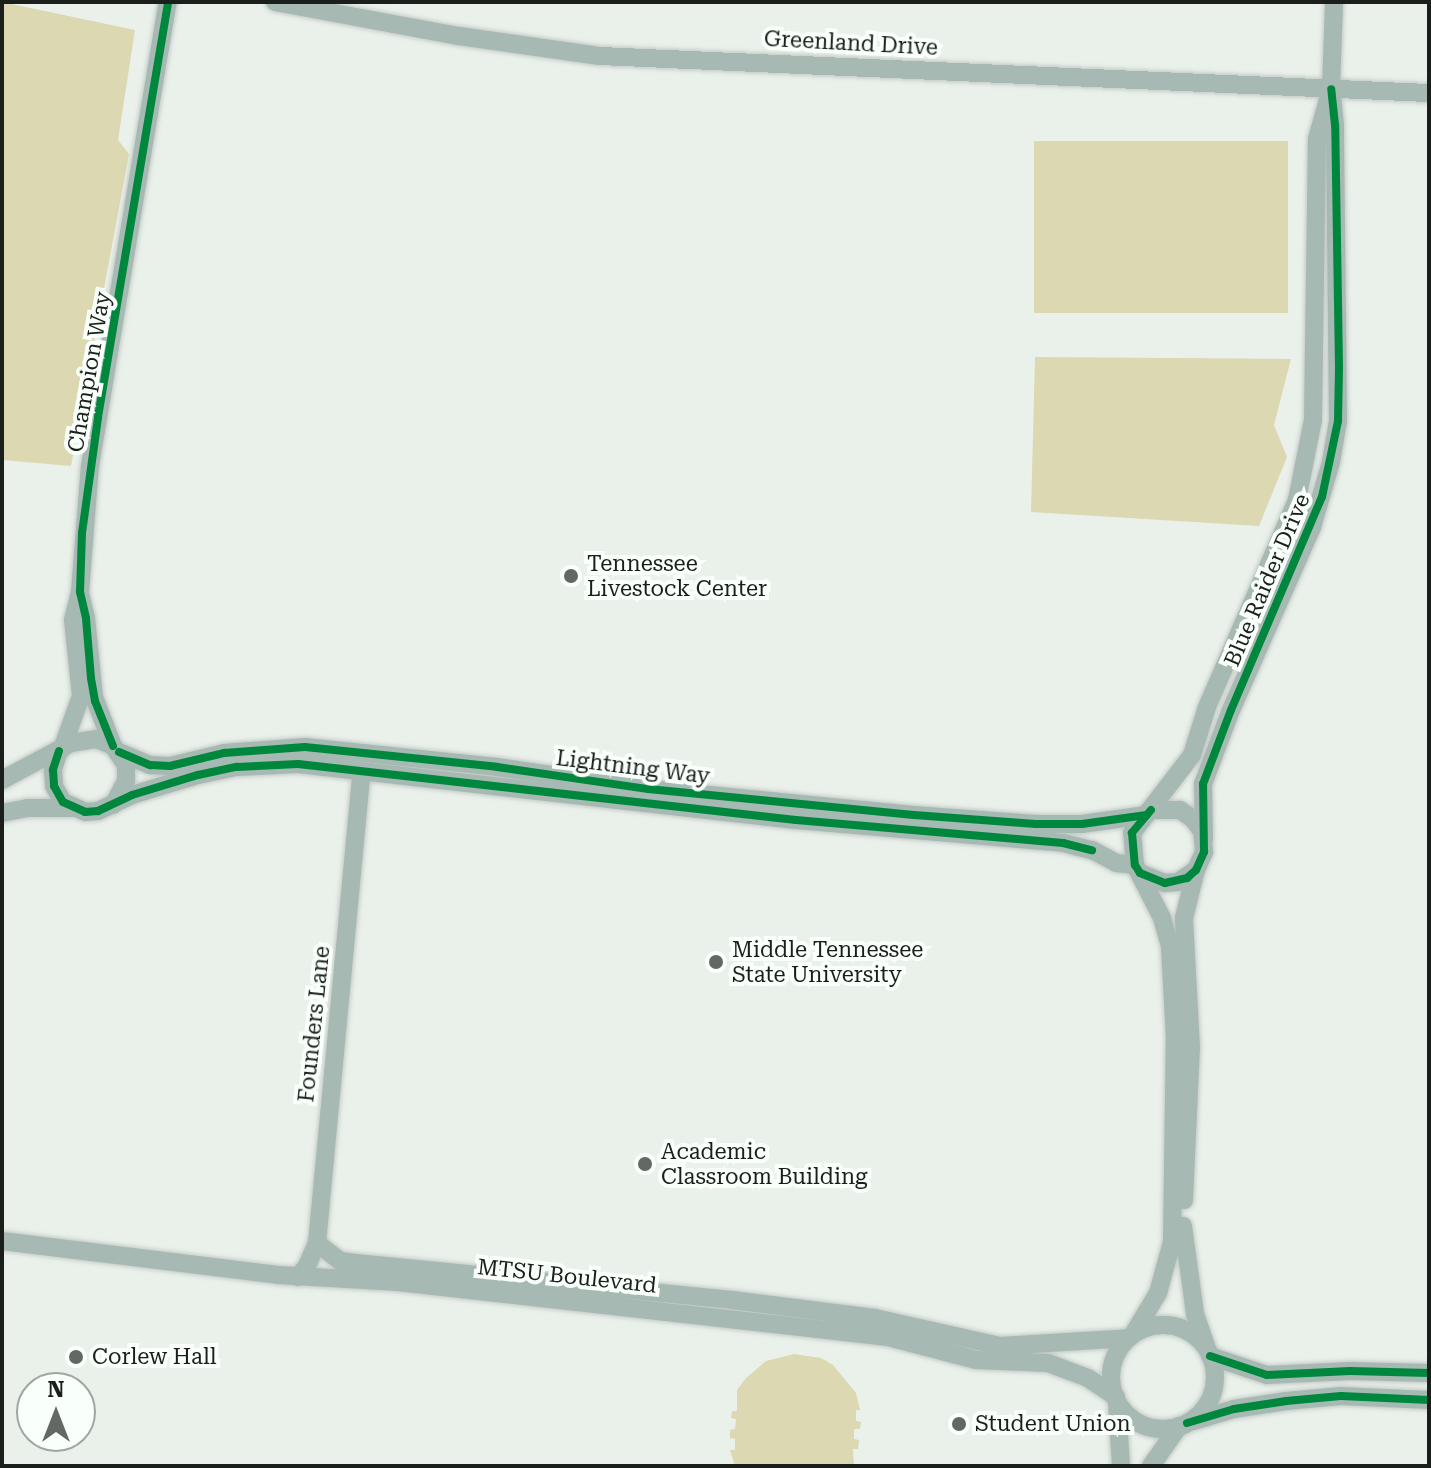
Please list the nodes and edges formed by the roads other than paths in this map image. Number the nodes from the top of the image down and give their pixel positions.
1 (168, 2) edge
2 (275, 2) edge
3 (1334, 2) edge
4 (361, 10) edge
5 (1331, 89) junction
6 (1429, 93) edge
7 (80, 592) junction
8 (116, 749) junction
9 (61, 750) junction
10 (362, 771) junction
11 (2, 780) edge
12 (113, 805) junction
13 (72, 808) junction
14 (1148, 812) junction
15 (2, 813) edge
16 (1204, 839) junction
17 (1137, 869) junction
18 (1196, 870) junction
19 (2, 1241) edge
20 (317, 1243) junction
21 (298, 1277) junction
22 (1132, 1335) junction
23 (1208, 1352) junction
24 (1429, 1373) edge
25 (1116, 1400) junction
26 (1429, 1400) edge
27 (1183, 1424) junction
28 (1121, 1466) edge
29 (1151, 1466) edge

1 - 7 street, Champion Way
2 - 4 street, Greenland Drive
3 - 5 street
4 - 5 street, Greenland Drive
5 - 6 street, Greenland Drive
5 - 14 street, Blue Raider Drive
5 - 16 street, Blue Raider Drive
7 - 8 street, Champion Way
7 - 9 street, Champion Way
8 - 9 street
8 - 12 street
8 - 14 street, Lightning Way
9 - 11 street
9 - 13 street
10 - 12 street, Lightning Way
10 - 17 street, Lightning Way
10 - 20 street, Founders Lane
12 - 13 street
13 - 15 street
14 - 16 street
14 - 17 street
16 - 18 street
17 - 18 street
17 - 22 street
18 - 23 street
19 - 21 street, MTSU Boulevard
20 - 21 street, Founders Lane
20 - 22 street, MTSU Boulevard
21 - 25 street, MTSU Boulevard
22 - 23 street
22 - 25 street
23 - 24 street
23 - 27 street
25 - 27 street
25 - 28 street
26 - 27 street
27 - 29 street

